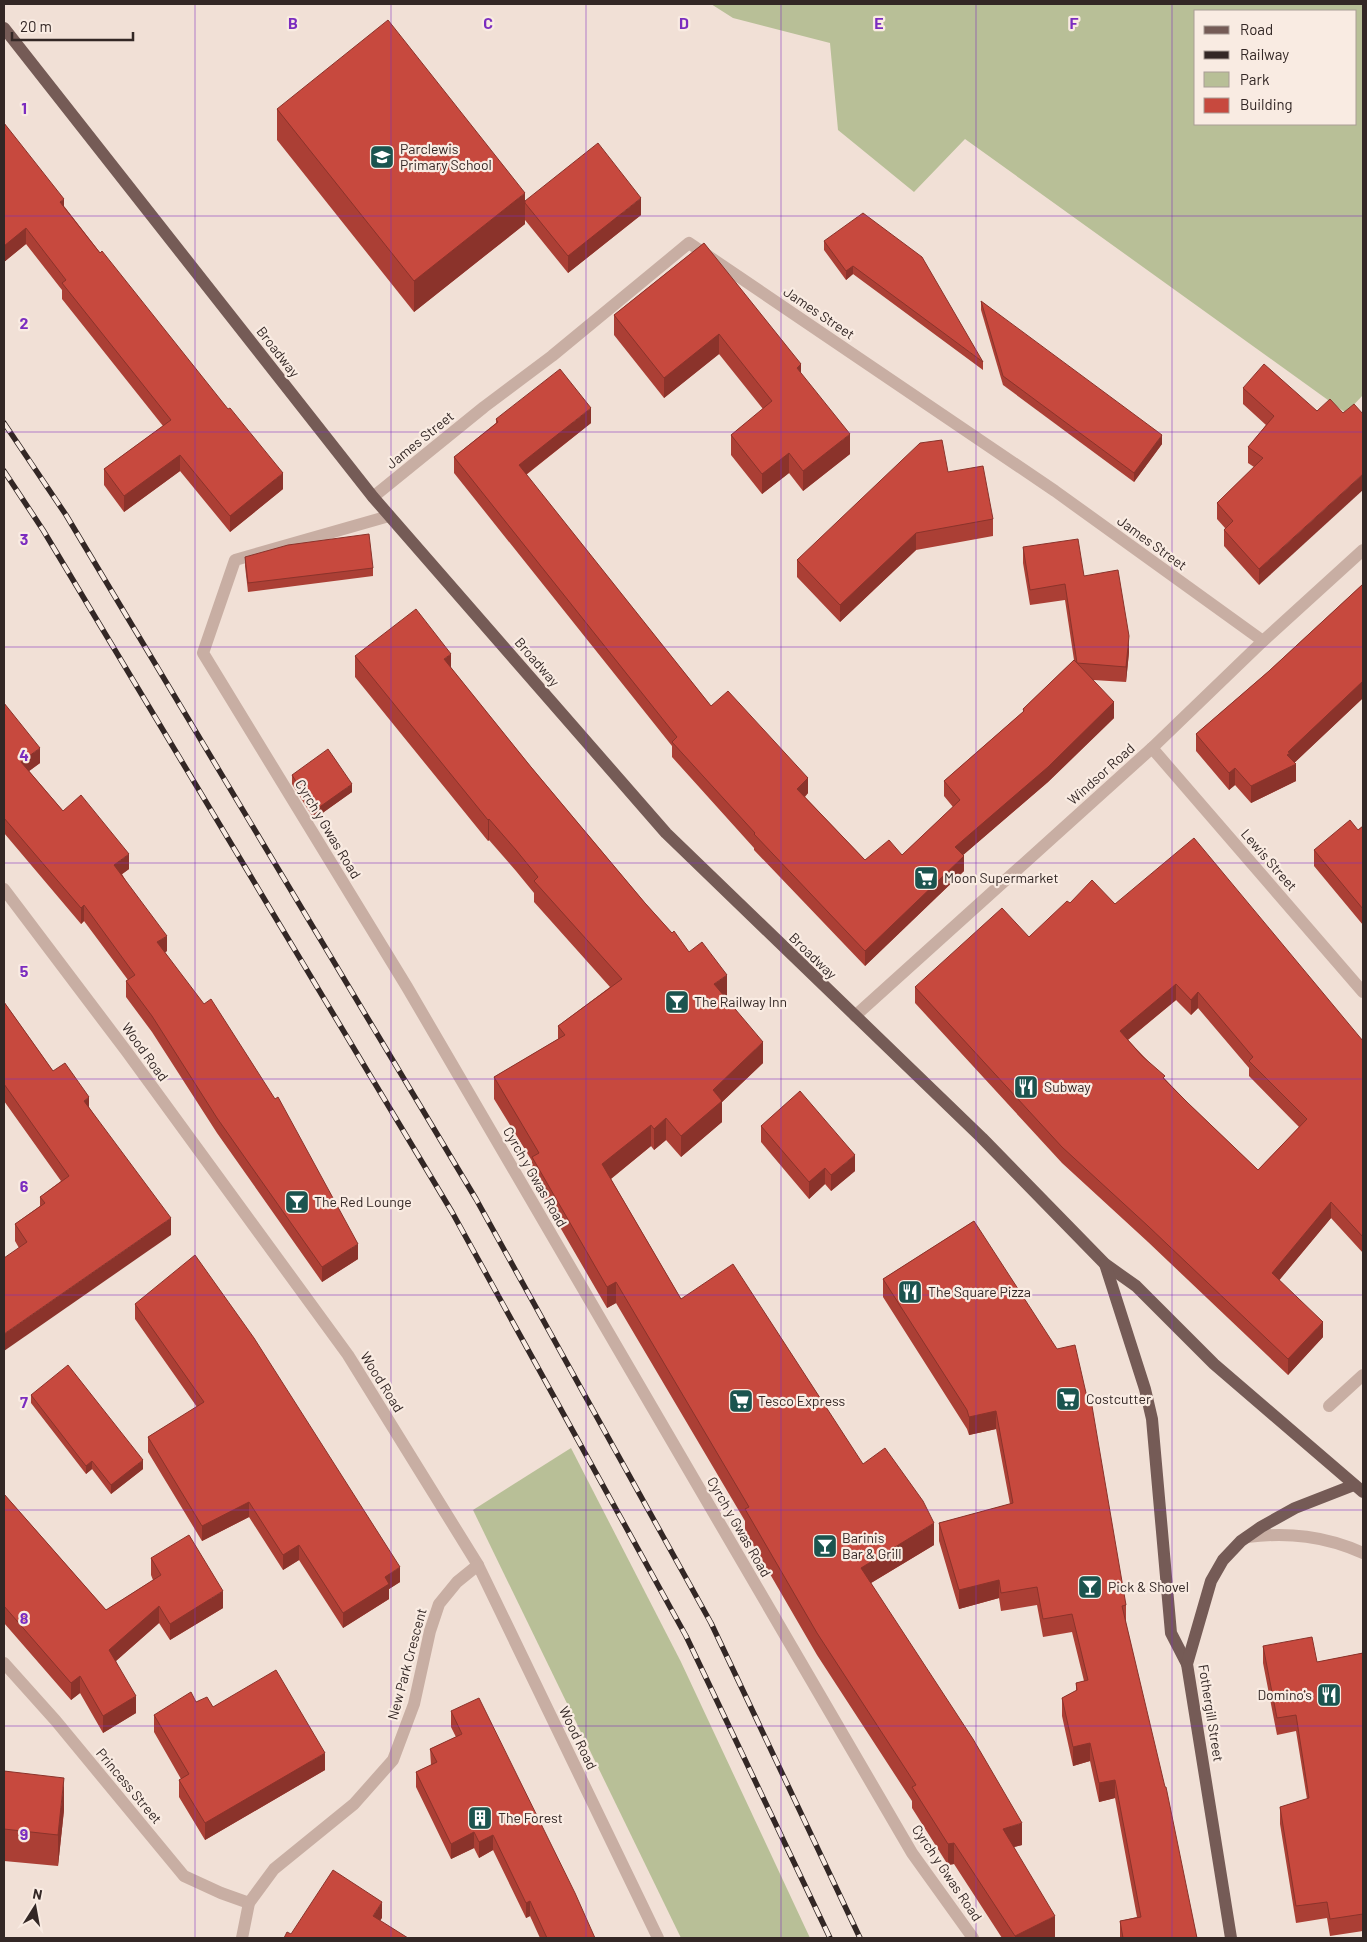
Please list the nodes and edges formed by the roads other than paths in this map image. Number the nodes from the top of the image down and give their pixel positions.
1 (4, 28) edge
2 (373, 497) junction
3 (389, 516) junction
4 (1363, 550) edge
5 (1263, 641) junction
6 (1152, 748) junction
7 (4, 889) edge
8 (1363, 992) edge
9 (855, 1016) junction
10 (1105, 1264) junction
11 (1363, 1375) edge
12 (1329, 1406) dead end
13 (1359, 1489) edge
14 (1247, 1537) junction
15 (1363, 1553) edge
16 (478, 1565) junction
17 (4, 1662) edge
18 (1187, 1664) junction
19 (249, 1903) junction
20 (242, 1938) edge
21 (658, 1938) edge
22 (973, 1938) edge
23 (1231, 1938) edge

1 - 2 main road, Broadway
2 - 3 main road, Broadway
2 - 5 street, James Street
3 - 9 main road, Broadway
3 - 22 street, Cyrch y Gwas Road
4 - 5 street, Windsor Road
5 - 6 street, Windsor Road
6 - 8 street, Lewis Street
6 - 9 street, Windsor Road
7 - 16 street, Wood Road
9 - 10 main road, Broadway
10 - 13 main road, Broadway
10 - 18 main road
11 - 12 street
13 - 14 main road, Fothergill Street
14 - 15 street
14 - 18 main road, Fothergill Street
16 - 19 street, New Park Crescent
16 - 21 street, Wood Road
17 - 19 street, Princess Street
18 - 23 main road, Fothergill Street
19 - 20 street

